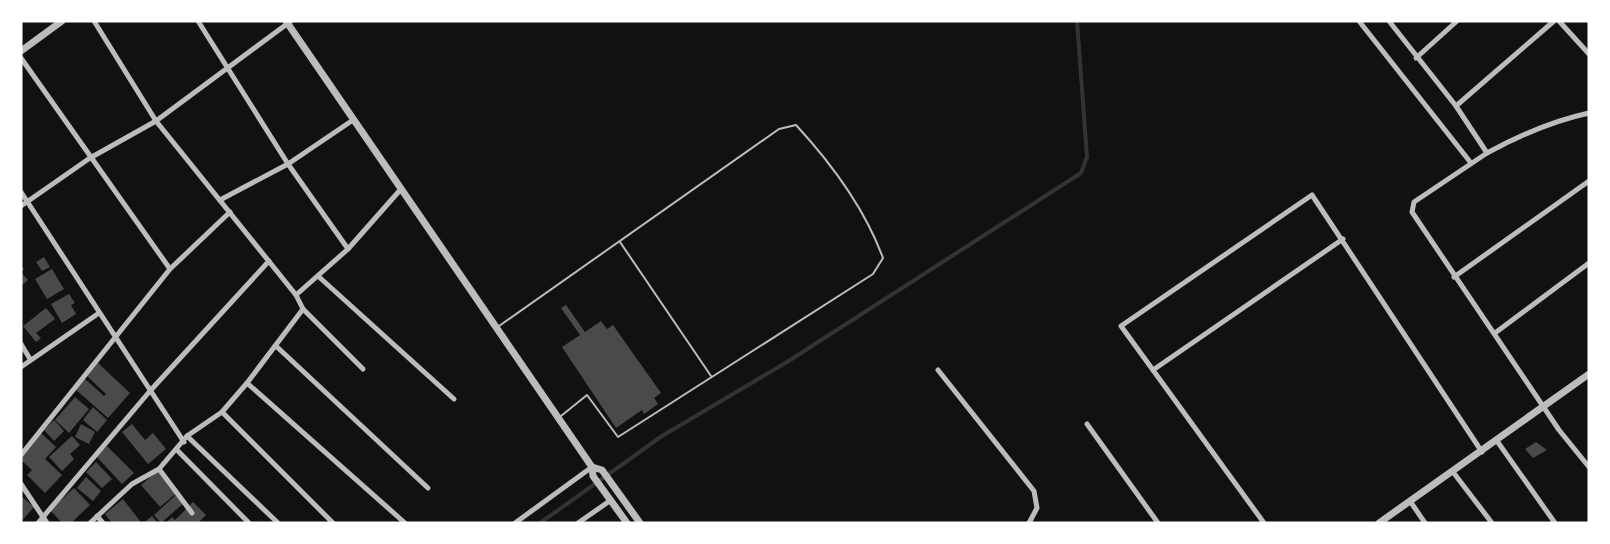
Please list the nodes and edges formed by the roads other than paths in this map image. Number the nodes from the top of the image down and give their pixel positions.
1 (62, 21) edge
2 (94, 21) edge
3 (198, 21) edge
4 (1359, 21) edge
5 (1389, 21) edge
6 (1457, 21) edge
7 (1554, 21) edge
8 (1559, 21) edge
9 (288, 22) edge
10 (21, 51) edge
11 (1589, 54) edge
12 (21, 58) edge
13 (1416, 58) junction
14 (228, 66) junction
15 (1456, 106) junction
16 (1589, 113) edge
17 (353, 120) junction
18 (156, 121) junction
19 (1486, 153) junction
20 (90, 158) junction
21 (1471, 163) junction
22 (288, 164) junction
23 (1589, 181) edge
24 (401, 189) junction
25 (21, 192) edge
26 (220, 200) junction
27 (27, 202) junction
28 (21, 207) edge
29 (230, 212) junction
30 (1343, 239) junction
31 (620, 241) junction
32 (348, 249) junction
33 (269, 261) junction
34 (1589, 263) edge
35 (170, 269) junction
36 (318, 276) junction
37 (1454, 277) junction
38 (296, 295) junction
39 (303, 309) junction
40 (99, 313) junction
41 (496, 328) junction
42 (1495, 333) junction
43 (115, 337) junction
44 (21, 344) edge
45 (276, 346) junction
46 (30, 359) junction
47 (21, 367) edge
48 (363, 369) dead end
49 (938, 370) dead end
50 (1153, 370) junction
51 (1589, 374) edge
52 (711, 376) junction
53 (247, 383) junction
54 (150, 391) junction
55 (454, 399) dead end
56 (1544, 407) junction
57 (222, 412) junction
58 (559, 418) junction
59 (1087, 424) dead end
60 (186, 439) junction
61 (1497, 441) junction
62 (177, 450) junction
63 (1482, 452) junction
64 (21, 455) edge
65 (592, 467) junction
66 (1589, 467) edge
67 (159, 469) junction
68 (1454, 472) junction
69 (21, 484) edge
70 (428, 488) dead end
71 (610, 499) junction
72 (1410, 501) junction
73 (192, 513) dead end
74 (97, 516) junction
75 (45, 520) edge
76 (39, 523) edge
77 (90, 523) edge
78 (103, 523) edge
79 (249, 523) edge
80 (278, 523) edge
81 (333, 523) edge
82 (405, 523) edge
83 (515, 523) edge
84 (578, 523) edge
85 (627, 523) edge
86 (640, 523) edge
87 (1029, 523) edge
88 (1158, 523) edge
89 (1264, 523) edge
90 (1379, 523) edge
91 (1425, 523) edge
92 (1492, 523) edge
93 (1555, 523) edge

1 - 10 street
2 - 18 street
3 - 14 street
4 - 21 street
5 - 13 street
6 - 13 street
7 - 15 street
8 - 11 street
9 - 14 street
9 - 17 street
12 - 20 street
13 - 15 street
14 - 18 street
14 - 22 street
15 - 19 street
16 - 19 street
17 - 22 street
17 - 24 street
18 - 20 street
18 - 26 street
19 - 21 street
20 - 27 street
20 - 35 street
21 - 37 street
22 - 26 street
22 - 32 street
23 - 37 street
24 - 32 street
24 - 41 street
25 - 27 street
26 - 29 street
27 - 28 street
27 - 40 street
29 - 33 street
29 - 35 street
30 - 50 street
30 - 50 street
30 - 63 street
31 - 41 lane
31 - 52 lane
31 - 52 lane
32 - 36 street
33 - 38 street
33 - 54 street
34 - 42 street
35 - 43 street
36 - 38 street
36 - 55 street
37 - 42 street
38 - 39 street
39 - 45 street
39 - 48 street
40 - 43 street
40 - 46 street
41 - 58 street
42 - 56 street
43 - 54 street
43 - 64 street
44 - 46 street
45 - 53 street
45 - 70 street
46 - 47 street
49 - 87 street
50 - 89 street
51 - 56 street
52 - 58 lane
53 - 57 street
53 - 82 street
54 - 60 street
54 - 75 street
56 - 61 street
56 - 66 street
57 - 60 street
57 - 81 street
58 - 65 street
59 - 88 street
60 - 62 street
60 - 80 street
61 - 63 street
61 - 93 street
62 - 67 street
62 - 79 street
63 - 68 street
65 - 71 street
65 - 83 street
65 - 86 street
67 - 73 street
67 - 74 street
68 - 72 street
68 - 92 street
69 - 75 street
71 - 84 street
71 - 85 street
72 - 90 street
72 - 91 street
74 - 77 street
74 - 78 street
75 - 76 street

